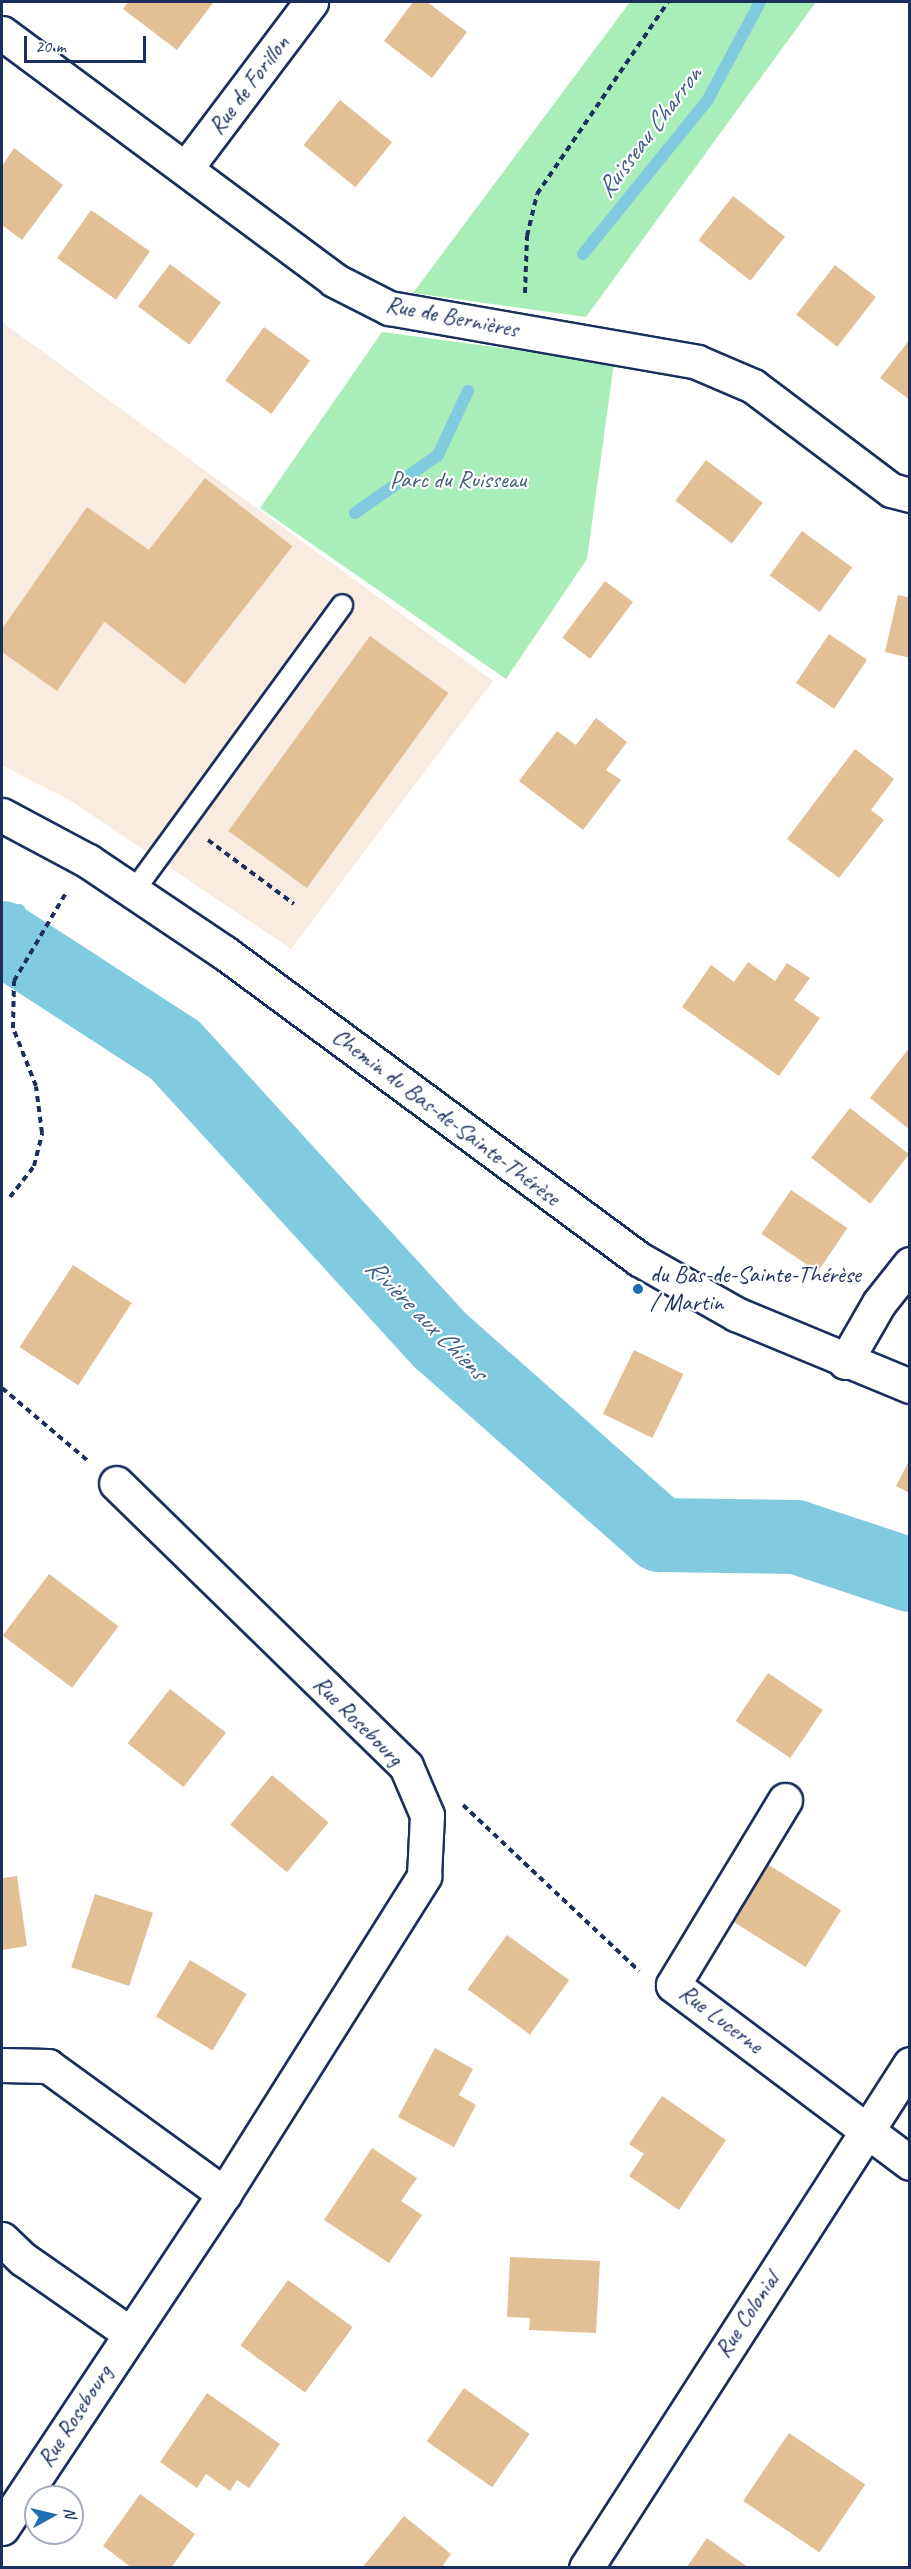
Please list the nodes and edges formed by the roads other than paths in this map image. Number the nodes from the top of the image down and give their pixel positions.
1 (311, 2) edge
2 (2, 33) edge
3 (186, 168) junction
4 (909, 495) edge
5 (342, 605) dead end
6 (2, 815) edge
7 (133, 892) junction
8 (909, 1264) edge
9 (845, 1362) junction
10 (909, 1386) edge
11 (105, 1474) road end
12 (785, 1800) dead end
13 (909, 2064) edge
14 (2, 2065) edge
15 (867, 2128) junction
16 (909, 2163) edge
17 (224, 2194) junction
18 (2, 2239) edge
19 (129, 2333) junction
20 (2, 2529) edge
21 (586, 2568) edge

1 - 3 street, Rue de Forillon
2 - 3 street, Rue de Bernières
3 - 4 street, Rue de Bernières
5 - 7 lane
6 - 7 street, Chemin du Bas-de-Sainte-Thérèse
7 - 9 street, Chemin du Bas-de-Sainte-Thérèse
8 - 9 street
9 - 10 street, Chemin du Bas-de-Sainte-Thérèse
11 - 17 street, Rue Rosebourg
12 - 15 street, Rue Lucerne
13 - 15 street, Rue Colonial
14 - 17 street
15 - 16 street, Rue Lucerne
15 - 21 street, Rue Colonial
17 - 19 street, Rue Rosebourg
18 - 19 street
19 - 20 street, Rue Rosebourg

